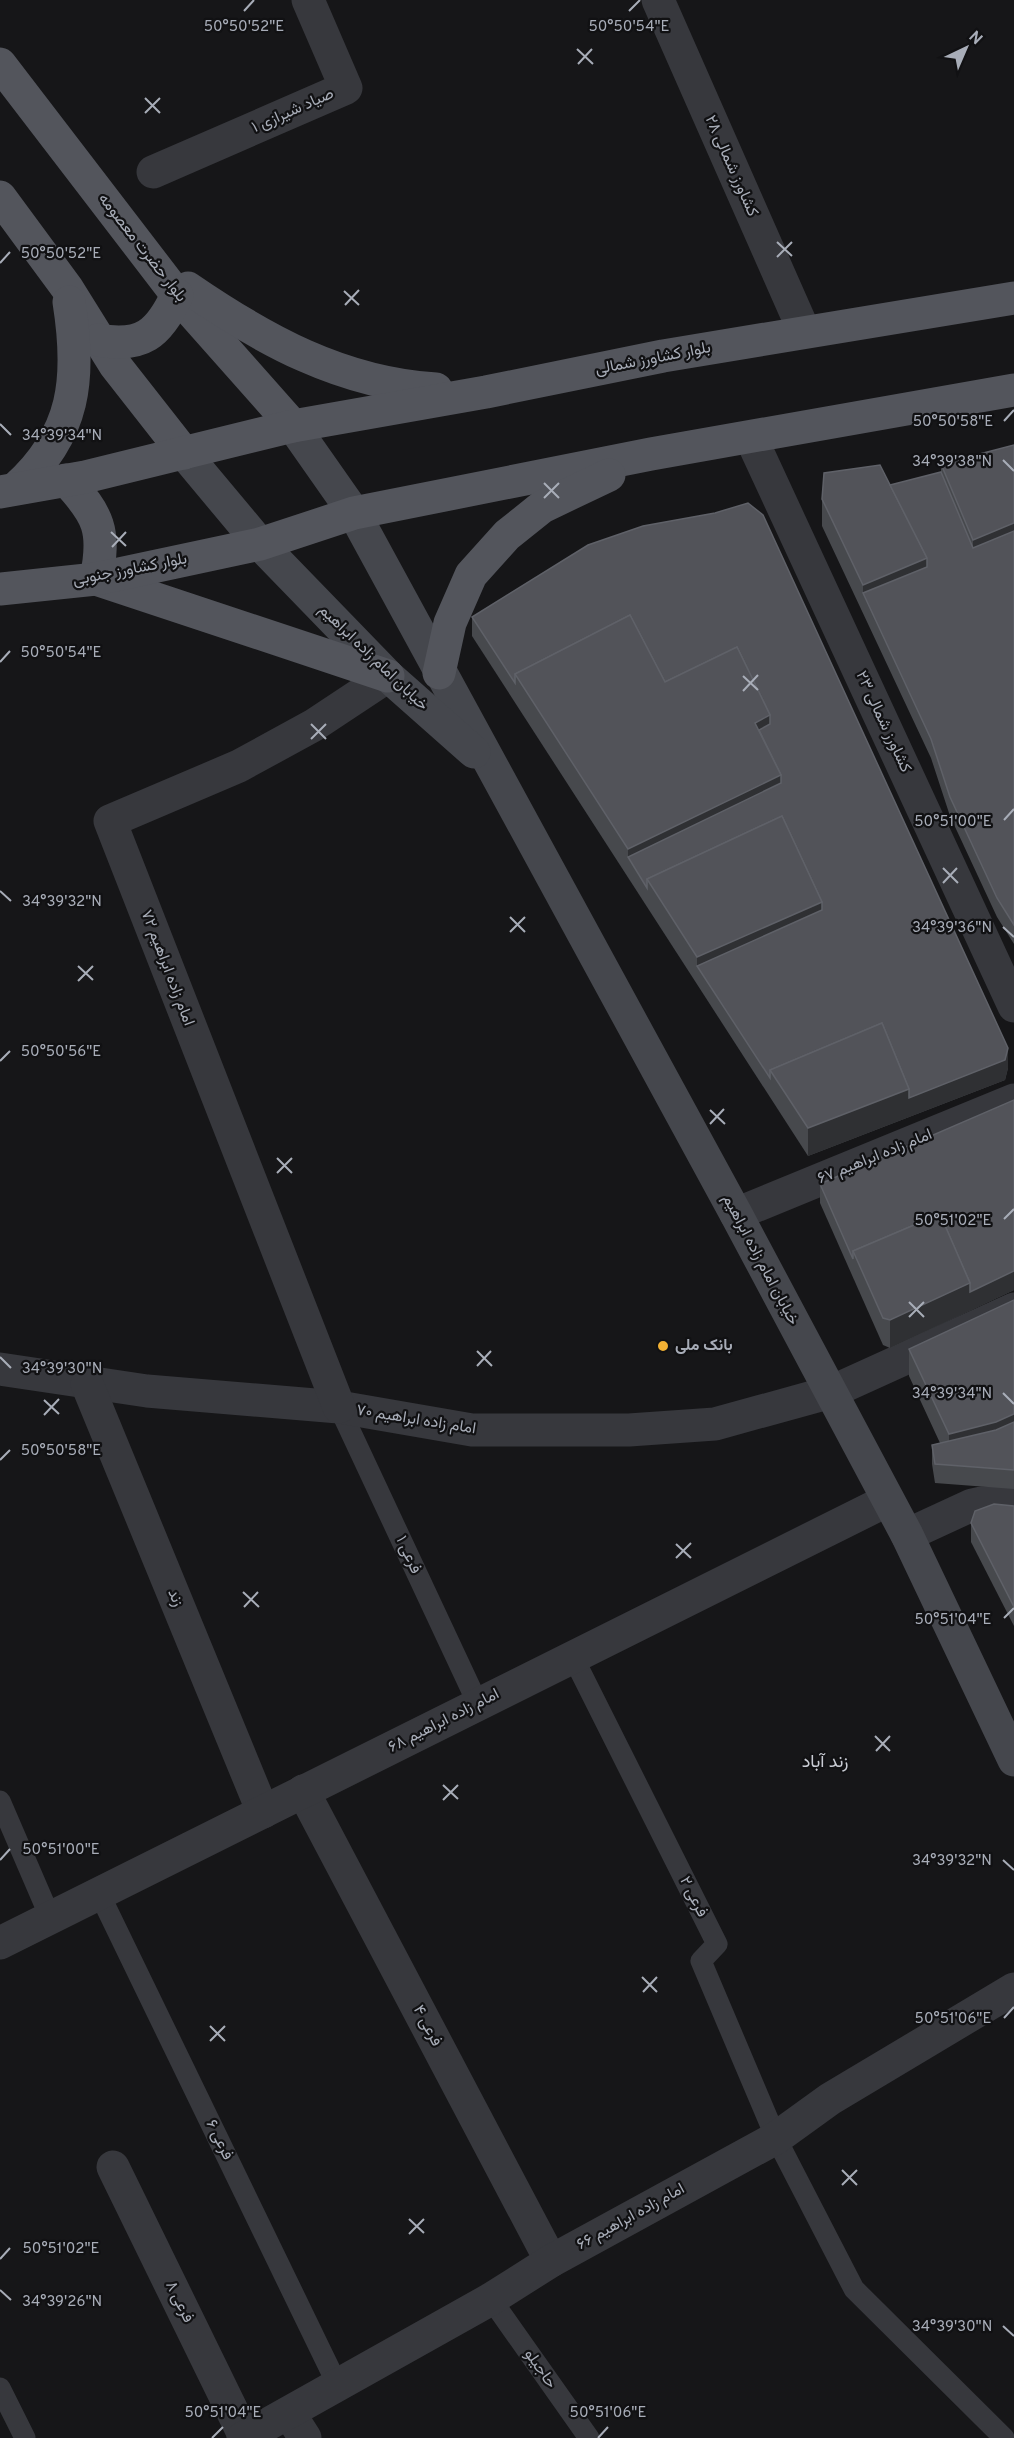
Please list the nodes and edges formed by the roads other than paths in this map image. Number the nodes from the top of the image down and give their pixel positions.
1 (308, 0) edge
2 (658, 0) edge
3 (0, 64) edge
4 (153, 172) dead end
5 (0, 196) edge
6 (154, 265) junction
7 (67, 288) junction
8 (177, 295) junction
9 (1014, 298) edge
10 (804, 331) junction
11 (98, 340) junction
12 (1014, 390) edge
13 (486, 392) junction
14 (293, 426) junction
15 (751, 438) junction
16 (184, 453) junction
17 (651, 454) junction
18 (66, 480) junction
19 (8, 490) edge
20 (354, 513) junction
21 (260, 544) junction
22 (96, 579) junction
23 (0, 589) edge
24 (439, 674) junction
25 (388, 676) junction
26 (490, 768) junction
27 (1014, 1006) edge
28 (1014, 1100) edge
29 (736, 1214) junction
30 (1014, 1309) edge
31 (0, 1369) edge
32 (87, 1384) junction
33 (831, 1392) junction
34 (339, 1407) junction
35 (888, 1500) junction
36 (1014, 1504) edge
37 (907, 1535) junction
38 (573, 1657) junction
39 (478, 1704) junction
40 (1014, 1760) edge
41 (303, 1791) junction
42 (0, 1801) edge
43 (263, 1812) junction
44 (99, 1893) junction
45 (50, 1917) junction
46 (0, 1942) edge
47 (1014, 1989) edge
48 (776, 2138) junction
49 (113, 2167) dead end
50 (551, 2261) junction
51 (491, 2299) junction
52 (338, 2386) junction
53 (0, 2388) edge
54 (297, 2425) edge
55 (25, 2438) edge
56 (244, 2438) edge
57 (589, 2438) edge
58 (1004, 2438) edge

1 - 4 street, صیاد شیرازی ۱
2 - 10 street, کشاورز شمالی ۲۸
3 - 6 main road, بلوار حضرت معصومه
5 - 7 main road
6 - 8 main road, بلوار حضرت معصومه
6 - 13 main road
7 - 11 main road
7 - 19 main road
8 - 11 main road
8 - 14 main road, بلوار حضرت معصومه
9 - 10 main road, بلوار کشاورز شمالی
10 - 13 main road, بلوار کشاورز شمالی
11 - 16 main road
12 - 15 main road
13 - 14 main road, بلوار کشاورز شمالی
14 - 16 main road, بلوار کشاورز شمالی
14 - 20 main road, خیابان امام زاده ابراهیم
15 - 17 main road
15 - 27 street, کشاورز شمالی ۲۳
16 - 18 main road
16 - 21 main road, خیابان امام زاده ابراهیم
17 - 20 main road
17 - 24 main road
18 - 19 main road
18 - 22 main road
20 - 21 main road, بلوار کشاورز جنوبی
20 - 24 main road, خیابان امام زاده ابراهیم
21 - 22 main road, بلوار کشاورز جنوبی
21 - 25 main road, خیابان امام زاده ابراهیم
22 - 23 main road, بلوار کشاورز جنوبی
22 - 25 main road
24 - 26 main road, خیابان امام زاده ابراهیم
25 - 26 main road, خیابان امام زاده ابراهیم
25 - 34 street, امام زاده ابراهیم ۷۲
26 - 29 main road, خیابان امام زاده ابراهیم
28 - 29 street, امام زاده ابراهیم ۶۷
29 - 33 main road, خیابان امام زاده ابراهیم
30 - 33 street, امام زاده ابراهیم ۷۰
31 - 32 street, امام زاده ابراهیم ۷۰
32 - 34 street, امام زاده ابراهیم ۷۰
32 - 43 street, زند
33 - 34 street, امام زاده ابراهیم ۷۰
33 - 35 main road, خیابان امام زاده ابراهیم
34 - 39 lane, فرعی ۱
35 - 37 main road, خیابان امام زاده ابراهیم
35 - 38 street, امام زاده ابراهیم ۶۸
36 - 37 street
37 - 40 main road, خیابان امام زاده ابراهیم
38 - 39 street, امام زاده ابراهیم ۶۸
38 - 48 lane, فرعی ۲
39 - 41 street, امام زاده ابراهیم ۶۸
41 - 43 street, امام زاده ابراهیم ۶۸
41 - 50 street, فرعی ۴
42 - 45 lane
43 - 44 street, امام زاده ابراهیم ۶۸
44 - 45 street, امام زاده ابراهیم ۶۸
44 - 52 lane, فرعی ۶
45 - 46 street, امام زاده ابراهیم ۶۸
47 - 48 street, امام زاده ابراهیم ۶۶
48 - 50 street, امام زاده ابراهیم ۶۶
48 - 58 lane
49 - 56 street, فرعی ۸
50 - 51 street, امام زاده ابراهیم ۶۶
51 - 52 street, امام زاده ابراهیم ۶۶
51 - 57 lane, حاجیلو
52 - 54 street, امام زاده ابراهیم ۶۶
53 - 55 lane
54 - 56 street, امام زاده ابراهیم ۶۶

